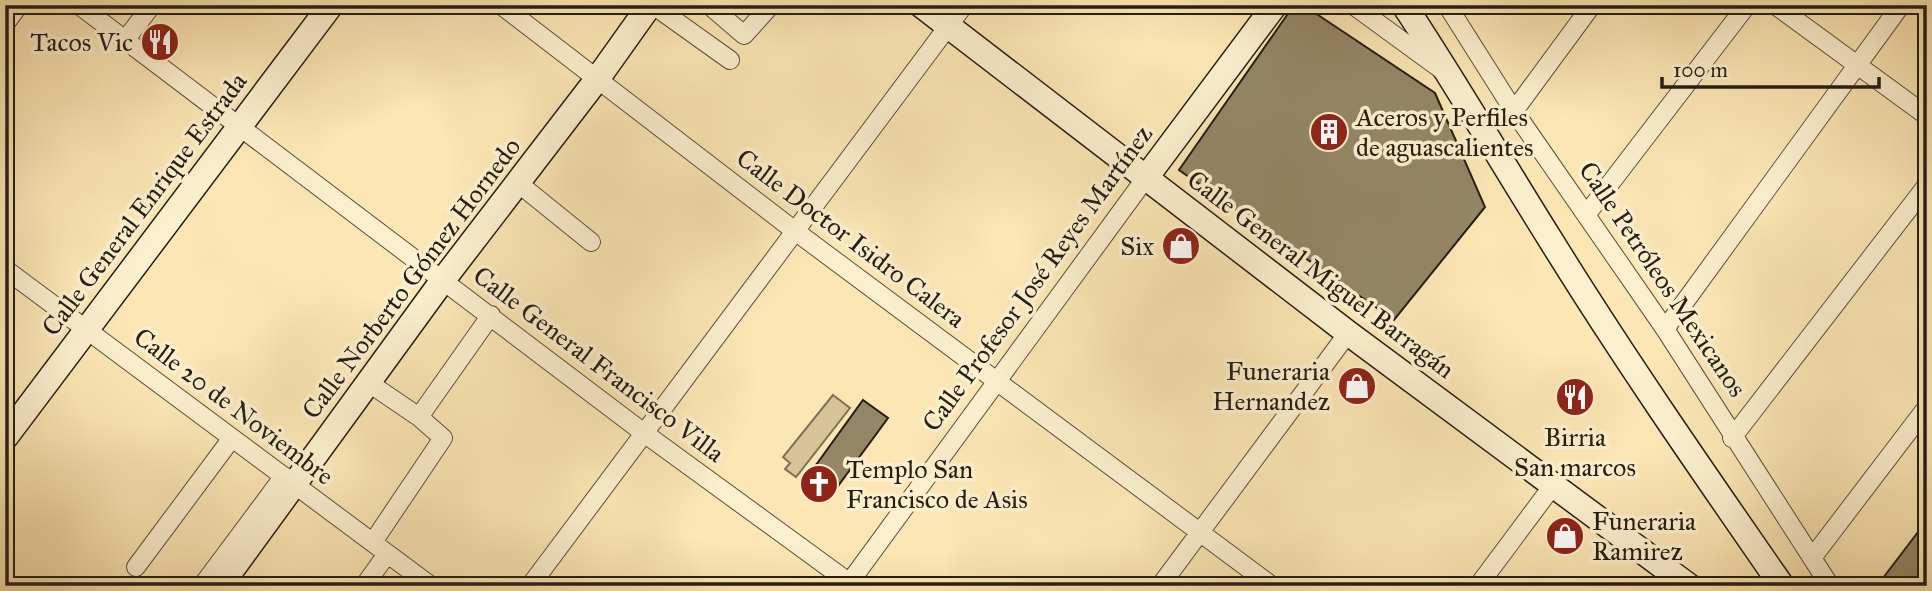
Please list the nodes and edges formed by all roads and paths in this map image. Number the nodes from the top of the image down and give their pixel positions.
1 (19, 5) edge
2 (79, 5) edge
3 (152, 5) edge
4 (331, 5) edge
5 (501, 5) edge
6 (651, 5) edge
7 (709, 5) edge
8 (771, 5) edge
9 (921, 5) edge
10 (964, 5) edge
11 (1275, 5) edge
12 (1353, 5) edge
13 (1404, 5) edge
14 (1447, 5) edge
15 (1592, 5) edge
16 (1747, 5) edge
17 (1775, 5) edge
18 (1901, 5) edge
19 (5, 24) edge
20 (948, 26) junction
21 (126, 39) junction
22 (730, 60) dead end
23 (1857, 66) junction
24 (598, 78) junction
25 (1453, 79) junction
26 (1514, 111) junction
27 (1927, 116) edge
28 (238, 128) junction
29 (1145, 179) junction
30 (518, 183) junction
31 (1927, 186) edge
32 (1586, 215) junction
33 (795, 231) junction
34 (591, 242) dead end
35 (5, 269) edge
36 (443, 280) junction
37 (491, 315) junction
38 (1665, 329) junction
39 (87, 330) junction
40 (1348, 333) junction
41 (999, 381) junction
42 (369, 383) junction
43 (1927, 407) edge
44 (419, 417) junction
45 (644, 433) junction
46 (5, 438) edge
47 (232, 438) junction
48 (1732, 438) junction
49 (293, 484) junction
50 (1554, 484) junction
51 (1201, 531) junction
52 (380, 548) junction
53 (1812, 558) junction
54 (136, 567) dead end
55 (850, 585) edge
56 (202, 586) edge
57 (220, 586) edge
58 (232, 586) edge
59 (364, 586) edge
60 (431, 586) edge
61 (530, 586) edge
62 (1160, 586) edge
63 (1272, 586) edge
64 (1478, 586) edge
65 (1689, 586) edge
66 (1782, 586) edge
67 (1830, 586) edge

1 - 19 street
2 - 21 street, Calle General Francisco Villa
3 - 21 street
4 - 28 main road, Calle General Enrique Estrada
5 - 24 street, Calle Doctor Isidro Calera
6 - 22 street
6 - 24 main road, Calle Norberto Gómez Hornedo
7 - 8 street
9 - 20 main road, Calle General Miguel Barragán
10 - 20 street
11 - 29 main road, Calle Profesor José Reyes Martínez
12 - 25 street
13 - 25 main road
14 - 26 street, Calle Petróleos Mexicanos
15 - 26 street
16 - 32 street
17 - 23 street
18 - 23 street
20 - 29 main road, Calle General Miguel Barragán
20 - 33 street
21 - 28 street, Calle General Francisco Villa
23 - 27 street
23 - 38 street
24 - 30 main road, Calle Norberto Gómez Hornedo
24 - 33 street, Calle Doctor Isidro Calera
25 - 66 main road
26 - 32 street, Calle Petróleos Mexicanos
28 - 36 street, Calle General Francisco Villa
28 - 39 main road, Calle General Enrique Estrada
29 - 40 main road, Calle General Miguel Barragán
29 - 41 street, Calle Profesor José Reyes Martínez
30 - 34 street
30 - 36 main road, Calle Norberto Gómez Hornedo
31 - 48 street
32 - 38 street, Calle Petróleos Mexicanos
33 - 41 street, Calle Doctor Isidro Calera
33 - 45 street
35 - 39 street, Calle 20 de Noviembre
36 - 37 street, Calle General Francisco Villa
36 - 42 main road, Calle Norberto Gómez Hornedo
37 - 44 street
37 - 45 street, Calle General Francisco Villa
38 - 48 street, Calle Petróleos Mexicanos
39 - 46 main road, Calle General Enrique Estrada
39 - 47 street, Calle 20 de Noviembre
40 - 50 main road, Calle General Miguel Barragán
40 - 51 street
41 - 51 street, Calle Doctor Isidro Calera
41 - 55 street, Calle Profesor José Reyes Martínez
42 - 44 street
42 - 49 main road, Calle Norberto Gómez Hornedo
43 - 53 street
44 - 52 street
45 - 55 street, Calle General Francisco Villa
45 - 61 street
47 - 49 street, Calle 20 de Noviembre
47 - 54 street
48 - 53 street, Calle Petróleos Mexicanos
49 - 52 street, Calle 20 de Noviembre
49 - 56 street, Calle Norberto Gómez Hornedo
49 - 57 main road, Calle Norberto Gómez Hornedo
49 - 58 street, Calle Norberto Gómez Hornedo
50 - 64 street
50 - 65 main road, Calle General Miguel Barragán
51 - 62 street
51 - 63 street, Calle Doctor Isidro Calera
52 - 59 street
52 - 60 street, Calle 20 de Noviembre
53 - 67 street, Calle Petróleos Mexicanos

